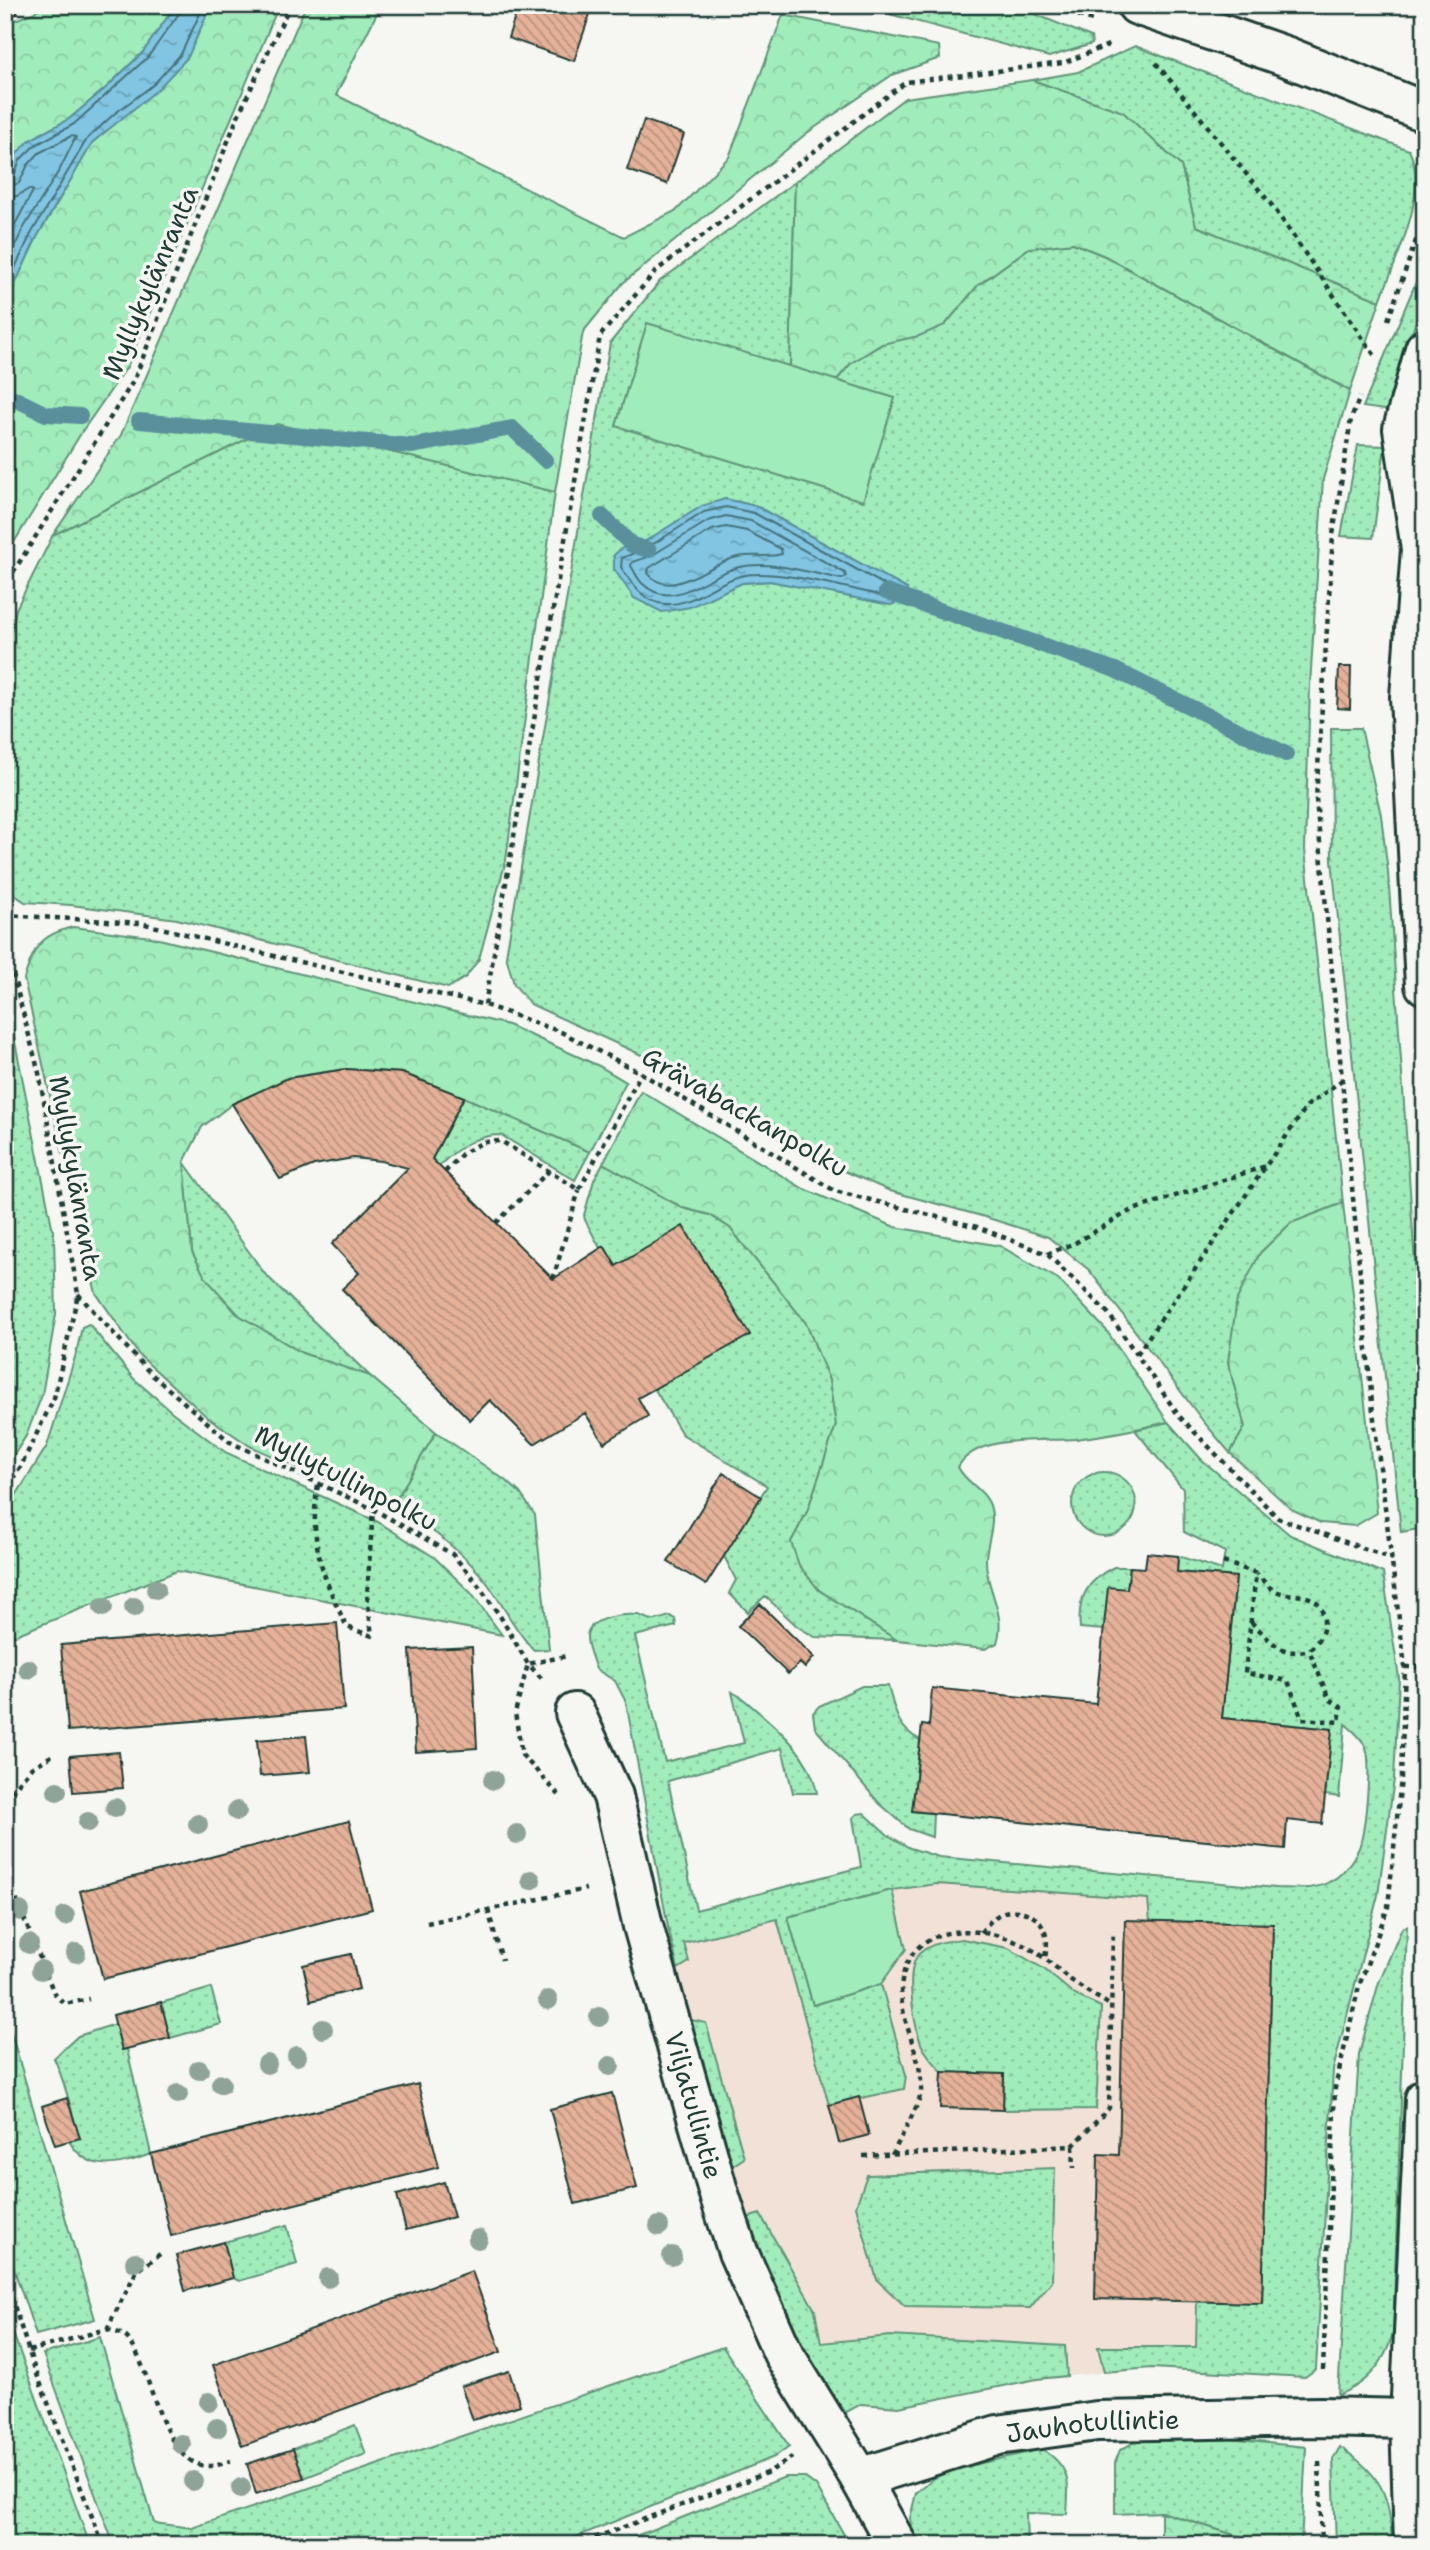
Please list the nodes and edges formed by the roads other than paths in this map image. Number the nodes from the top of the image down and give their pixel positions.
1 (1129, 22) edge
2 (1425, 112) edge
3 (1425, 349) edge
4 (1423, 542) edge
5 (1425, 985) edge
6 (575, 1713) road end
7 (1425, 2099) edge
8 (1410, 2419) junction
9 (860, 2477) junction
10 (897, 2545) edge
11 (1414, 2545) edge

1 - 2 street
3 - 4 street
4 - 5 street
6 - 9 street, Viljatullintie
7 - 8 street
8 - 9 street, Jauhotullintie
8 - 11 street
9 - 10 street

